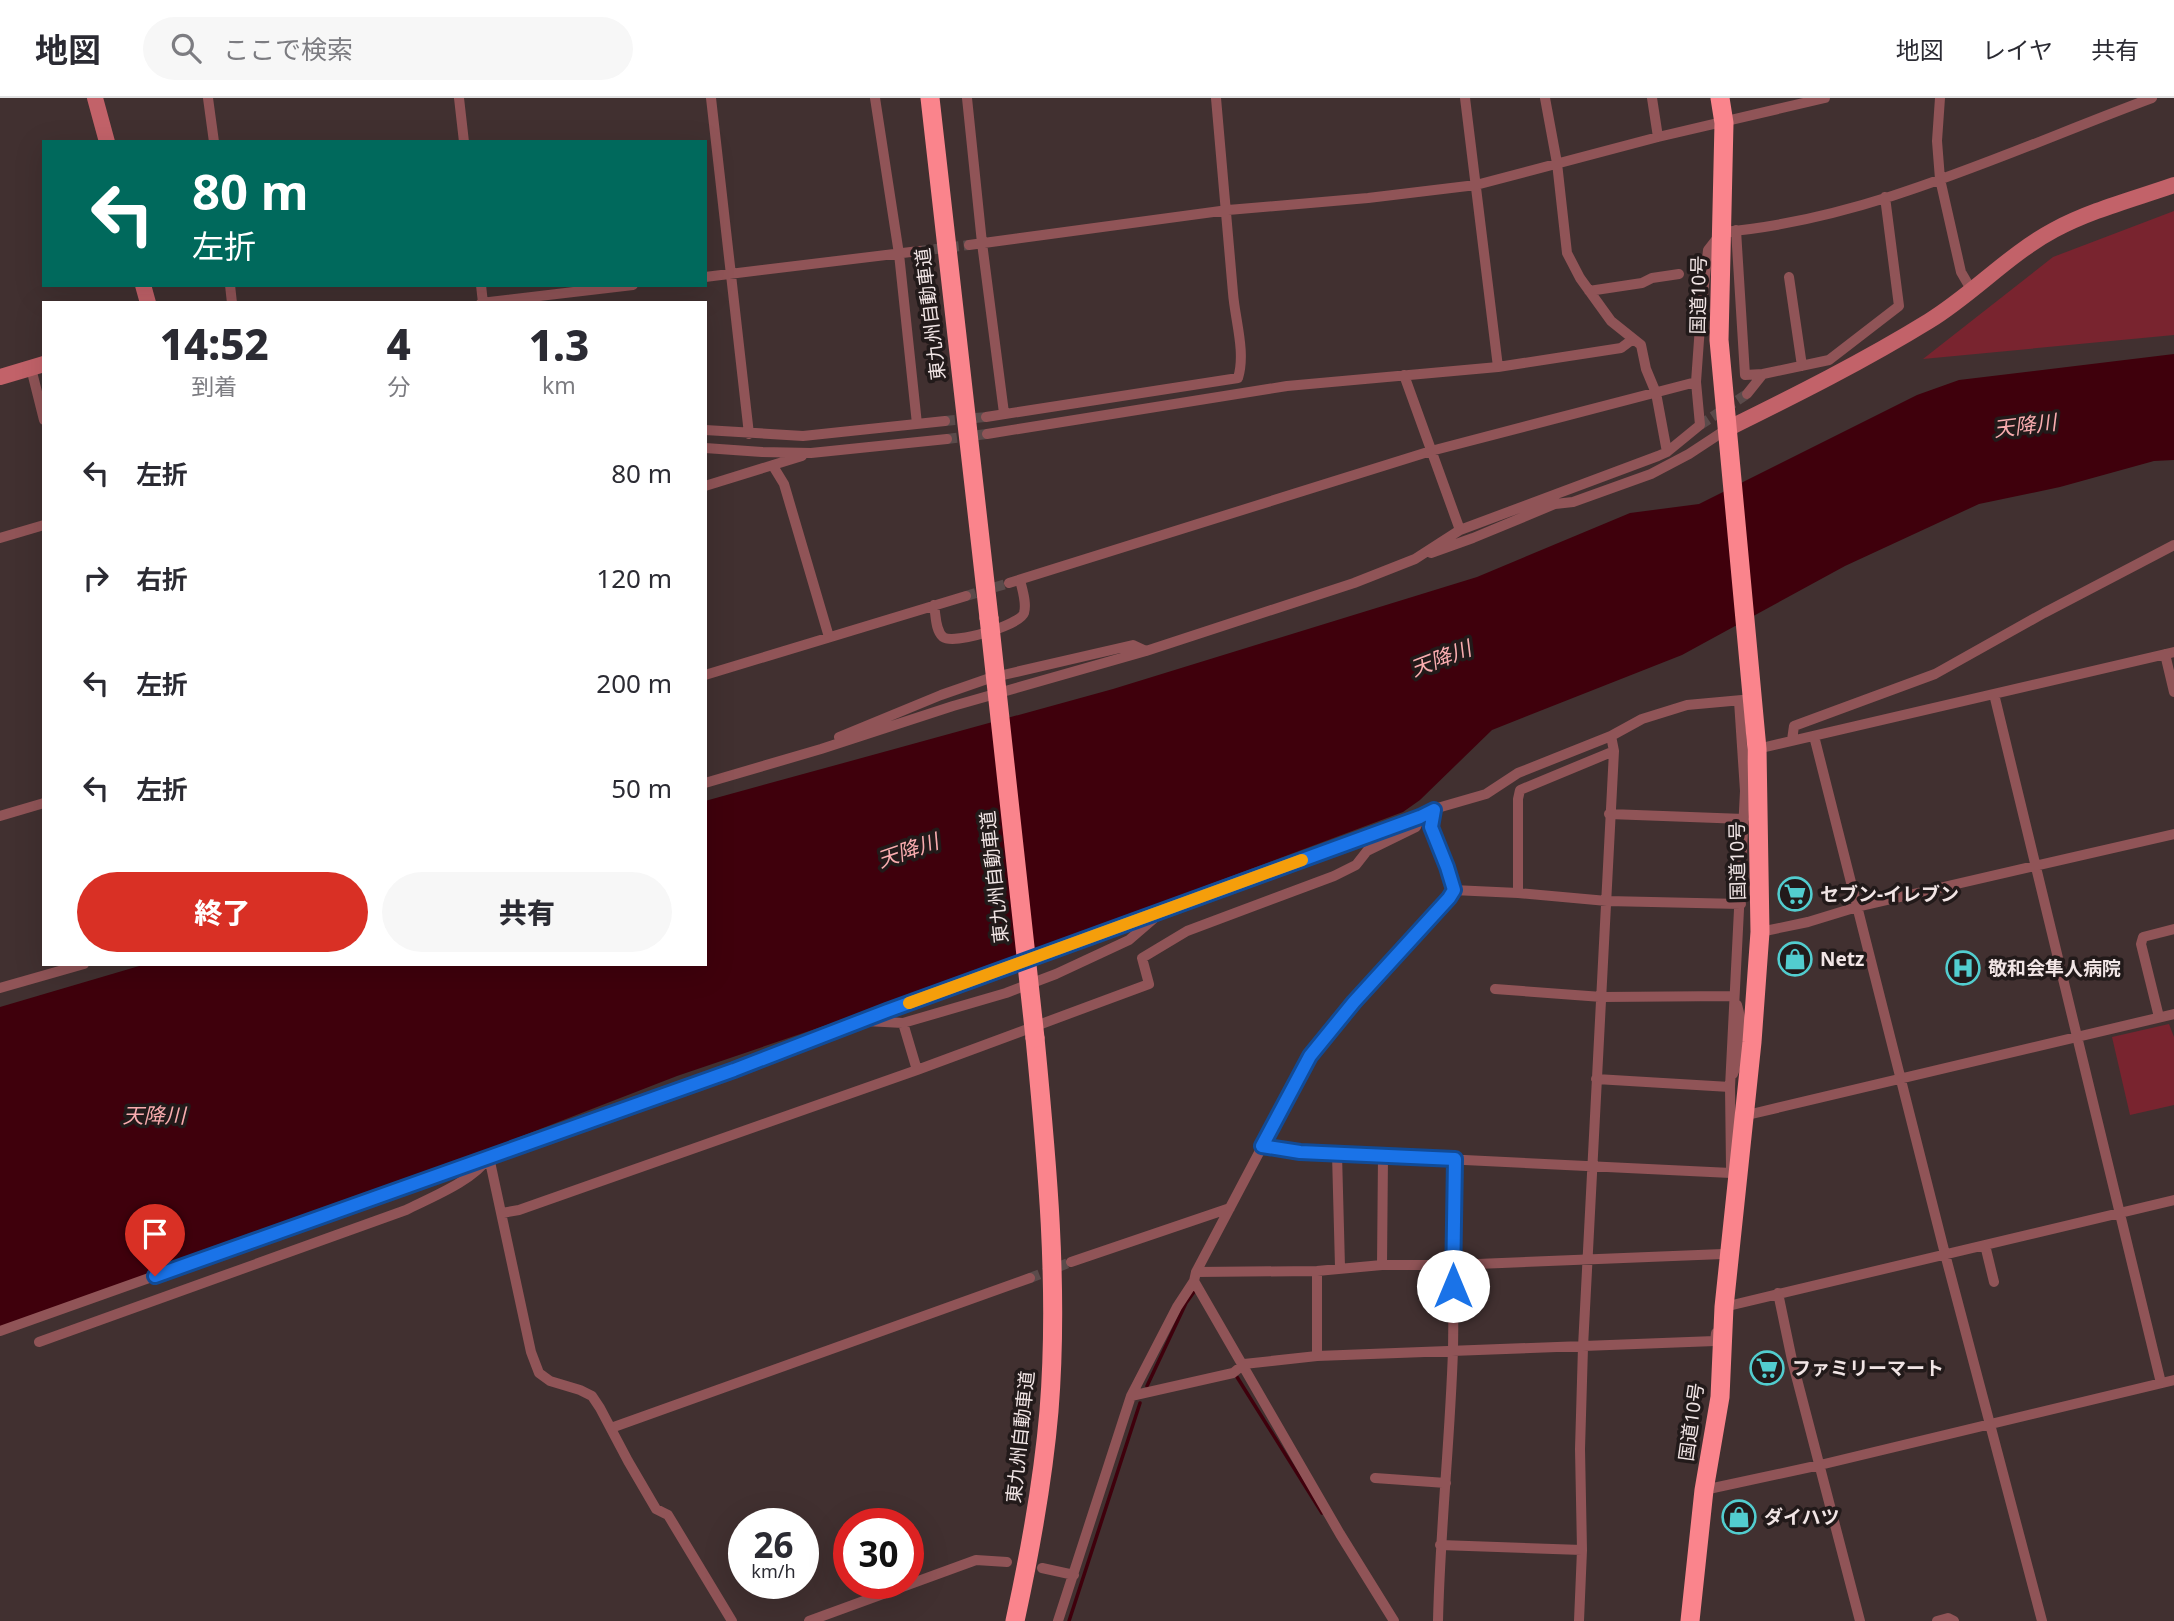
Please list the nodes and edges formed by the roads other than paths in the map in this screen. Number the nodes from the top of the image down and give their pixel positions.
1 (95, 98) edge
2 (208, 98) edge
3 (459, 98) edge
4 (710, 98) edge
5 (875, 98) edge
6 (919, 98) edge
7 (928, 98) edge
8 (967, 98) edge
9 (1216, 98) edge
10 (1465, 98) edge
11 (1545, 98) edge
12 (1652, 98) edge
13 (1720, 98) edge
14 (1825, 98) edge
15 (1940, 98) edge
16 (2151, 98) edge
17 (1724, 123) junction
18 (1658, 137) junction
19 (106, 140) edge
20 (214, 140) edge
21 (464, 140) edge
22 (1556, 163) junction
23 (1940, 179) junction
24 (1476, 185) junction
25 (2174, 185) edge
26 (1885, 197) junction
27 (1227, 210) junction
28 (1729, 231) junction
29 (982, 243) junction
30 (969, 245) tunnel mouth
31 (919, 251) tunnel mouth
32 (899, 254) junction
33 (731, 274) junction
34 (1679, 274) dead end
35 (707, 277) edge
36 (1788, 278) dead end
37 (616, 287) edge
38 (1589, 291) junction
39 (1972, 291) junction
40 (950, 292) junction
41 (499, 301) edge
42 (1633, 339) junction
43 (37, 366) edge
44 (1802, 366) junction
45 (1497, 367) junction
46 (1832, 368) junction
47 (1763, 374) junction
48 (1404, 375) junction
49 (0, 377) edge
50 (1696, 382) junction
51 (1656, 393) junction
52 (1747, 394) tunnel mouth
53 (42, 405) edge
54 (1004, 413) junction
55 (945, 421) tunnel mouth
56 (917, 424) junction
57 (1727, 429) junction
58 (707, 430) edge
59 (749, 434) junction
60 (947, 439) tunnel mouth
61 (707, 448) edge
62 (1430, 451) junction
63 (1667, 452) junction
64 (811, 453) junction
65 (773, 466) junction
66 (1629, 467) junction
67 (1662, 468) junction
68 (707, 485) edge
69 (42, 526) edge
70 (1460, 530) junction
71 (0, 538) edge
72 (2174, 545) edge
73 (1415, 559) junction
74 (966, 596) tunnel mouth
75 (934, 605) junction
76 (829, 637) junction
77 (1146, 651) junction
78 (2170, 653) edge
79 (707, 674) edge
80 (2174, 692) edge
81 (1748, 694) junction
82 (1994, 694) junction
83 (1611, 736) junction
84 (1814, 736) junction
85 (1792, 740) junction
86 (821, 749) junction
87 (1757, 749) junction
88 (1614, 751) junction
89 (707, 782) edge
90 (42, 804) edge
91 (1434, 810) junction
92 (1609, 814) junction
93 (0, 816) edge
94 (1420, 817) junction
95 (1744, 819) junction
96 (2174, 834) edge
97 (2036, 866) junction
98 (1454, 890) junction
99 (1518, 893) junction
100 (1607, 901) junction
101 (1741, 904) junction
102 (1857, 907) junction
103 (1166, 909) junction
104 (2174, 929) edge
105 (1760, 932) junction
106 (77, 966) edge
107 (0, 988) edge
108 (1495, 989) dead end
109 (1734, 996) junction
110 (1602, 997) junction
111 (2174, 1014) edge
112 (2159, 1017) junction
113 (862, 1021) junction
114 (902, 1023) junction
115 (2077, 1037) junction
116 (1747, 1041) junction
117 (916, 1070) junction
118 (1596, 1079) junction
119 (1900, 1079) junction
120 (1730, 1087) junction
121 (1743, 1116) junction
122 (1262, 1146) junction
123 (1337, 1154) junction
124 (1382, 1156) junction
125 (489, 1157) junction
126 (1455, 1159) junction
127 (1592, 1167) junction
128 (1731, 1173) junction
129 (2174, 1200) edge
130 (1230, 1208) junction
131 (502, 1213) junction
132 (2120, 1213) junction
133 (1985, 1245) junction
134 (1723, 1254) junction
135 (1945, 1254) junction
136 (1588, 1259) junction
137 (1071, 1262) tunnel mouth
138 (1382, 1265) junction
139 (1453, 1265) junction
140 (1340, 1268) junction
141 (1317, 1271) junction
142 (1195, 1276) junction
143 (1030, 1278) tunnel mouth
144 (1994, 1282) dead end
145 (1778, 1293) junction
146 (1724, 1307) junction
147 (0, 1331) edge
148 (39, 1342) dead end
149 (1583, 1346) junction
150 (1452, 1351) junction
151 (1317, 1356) junction
152 (1244, 1364) junction
153 (2174, 1380) edge
154 (2161, 1383) junction
155 (1131, 1396) junction
156 (1990, 1424) junction
157 (611, 1428) junction
158 (1820, 1465) junction
159 (1375, 1478) dead end
160 (1446, 1483) junction
161 (1704, 1490) junction
162 (1440, 1545) junction
163 (1582, 1550) junction
164 (1007, 1562) dead end
165 (1042, 1568) dead end
166 (1074, 1575) junction
167 (732, 1621) edge
168 (809, 1621) edge
169 (1015, 1621) edge
170 (1058, 1621) edge
171 (1394, 1621) edge
172 (1438, 1621) edge
173 (1579, 1621) edge
174 (1690, 1621) edge
175 (1860, 1621) edge
176 (1937, 1621) edge
177 (1954, 1621) edge
178 (2042, 1621) edge

1 - 19 street
2 - 20 street
3 - 21 street
4 - 33 street
5 - 32 street
6 - 40 highway
7 - 40 highway, 東九州自動車道
8 - 29 street
9 - 27 street
10 - 24 street
11 - 22 street
12 - 18 street
13 - 17 highway, 国道10号
14 - 17 street
15 - 23 street
16 - 23 street
17 - 18 street
17 - 28 highway, 国道10号
18 - 22 street
22 - 24 street
22 - 38 street
23 - 26 street
23 - 39 street
24 - 27 street
24 - 45 street
25 - 39 street
26 - 28 street
26 - 46 street
27 - 29 street
27 - 54 street
28 - 47 street
28 - 50 street
28 - 57 highway, 国道10号
29 - 30 street
29 - 54 street
31 - 32 street
32 - 33 street
32 - 56 street
33 - 35 street
33 - 59 street
34 - 38 street
36 - 44 street
37 - 41 street
38 - 42 street
39 - 46 street
40 - 169 highway, 東九州自動車道, bridge
42 - 45 street
42 - 51 street
43 - 49 street
43 - 53 street
44 - 46 street
44 - 47 street
45 - 48 street
46 - 57 street
47 - 52 street
48 - 54 street
48 - 62 street
50 - 51 street
50 - 63 street
51 - 62 street
51 - 63 street
55 - 56 street
56 - 59 street
57 - 67 street
57 - 81 highway, 国道10号
58 - 59 street
60 - 64 street
61 - 64 street
62 - 70 street
62 - 75 street
63 - 66 street
64 - 65 street
65 - 68 street
65 - 76 street
66 - 67 street
66 - 70 street
67 - 73 street
69 - 71 street
70 - 73 street
72 - 85 street
73 - 77 street
74 - 75 street
75 - 76 street
76 - 79 street
77 - 86 street
77 - 86 street
78 - 80 street
78 - 82 street
81 - 83 street
81 - 87 highway, 国道10号
81 - 95 street
82 - 84 street
82 - 97 street
83 - 88 street
83 - 91 street
84 - 85 street
84 - 102 street
85 - 87 street
86 - 89 street
87 - 105 highway, 国道10号
88 - 92 street
88 - 99 street
90 - 93 street
91 - 94 street
91 - 98 street
92 - 95 street
92 - 100 street
94 - 103 street
94 - 117 street
95 - 101 street
96 - 97 street
97 - 102 street
97 - 115 street
98 - 99 street
98 - 122 street
99 - 100 street
100 - 101 street
100 - 110 street
101 - 109 street
102 - 105 street
102 - 119 street
103 - 113 street
103 - 114 street
104 - 112 street
105 - 116 highway, 国道10号
106 - 107 street
108 - 110 street
109 - 110 street
109 - 116 street
109 - 120 street
110 - 118 street
111 - 112 street
112 - 115 street
113 - 114 street
113 - 125 street
114 - 117 street
115 - 119 street
115 - 132 street
116 - 120 street
116 - 121 highway, 国道10号
117 - 131 street
118 - 120 street
118 - 127 street
119 - 121 street
119 - 135 street
120 - 128 street
121 - 146 highway, 国道10号
122 - 123 street
122 - 130 street
123 - 124 street
123 - 140 street
124 - 126 street
124 - 138 street
125 - 131 street
125 - 147 street
125 - 148 street
126 - 127 street
126 - 139 street
127 - 128 street
127 - 136 street
128 - 134 street
129 - 132 street
130 - 137 street
130 - 142 street
131 - 157 street
132 - 133 street
132 - 154 street
133 - 135 street
133 - 144 street
134 - 136 street
134 - 149 street
135 - 145 street
135 - 156 street
136 - 139 street
136 - 149 street
138 - 139 street
138 - 140 street
139 - 150 street
140 - 141 street
141 - 142 street
141 - 151 street
142 - 152 street
142 - 155 street
143 - 157 street
145 - 146 street
145 - 158 street
146 - 161 highway, 国道10号
149 - 150 street
149 - 163 street
150 - 151 street
150 - 160 street
151 - 152 street
152 - 155 street
152 - 171 street
153 - 154 street
154 - 156 street
155 - 166 street
156 - 158 street
156 - 178 street
157 - 167 street
158 - 161 street
158 - 175 street
159 - 160 street
160 - 162 street
161 - 174 highway, 国道10号
162 - 163 street
162 - 172 street
163 - 173 street
164 - 168 street
165 - 166 street
166 - 170 street
176 - 177 street

